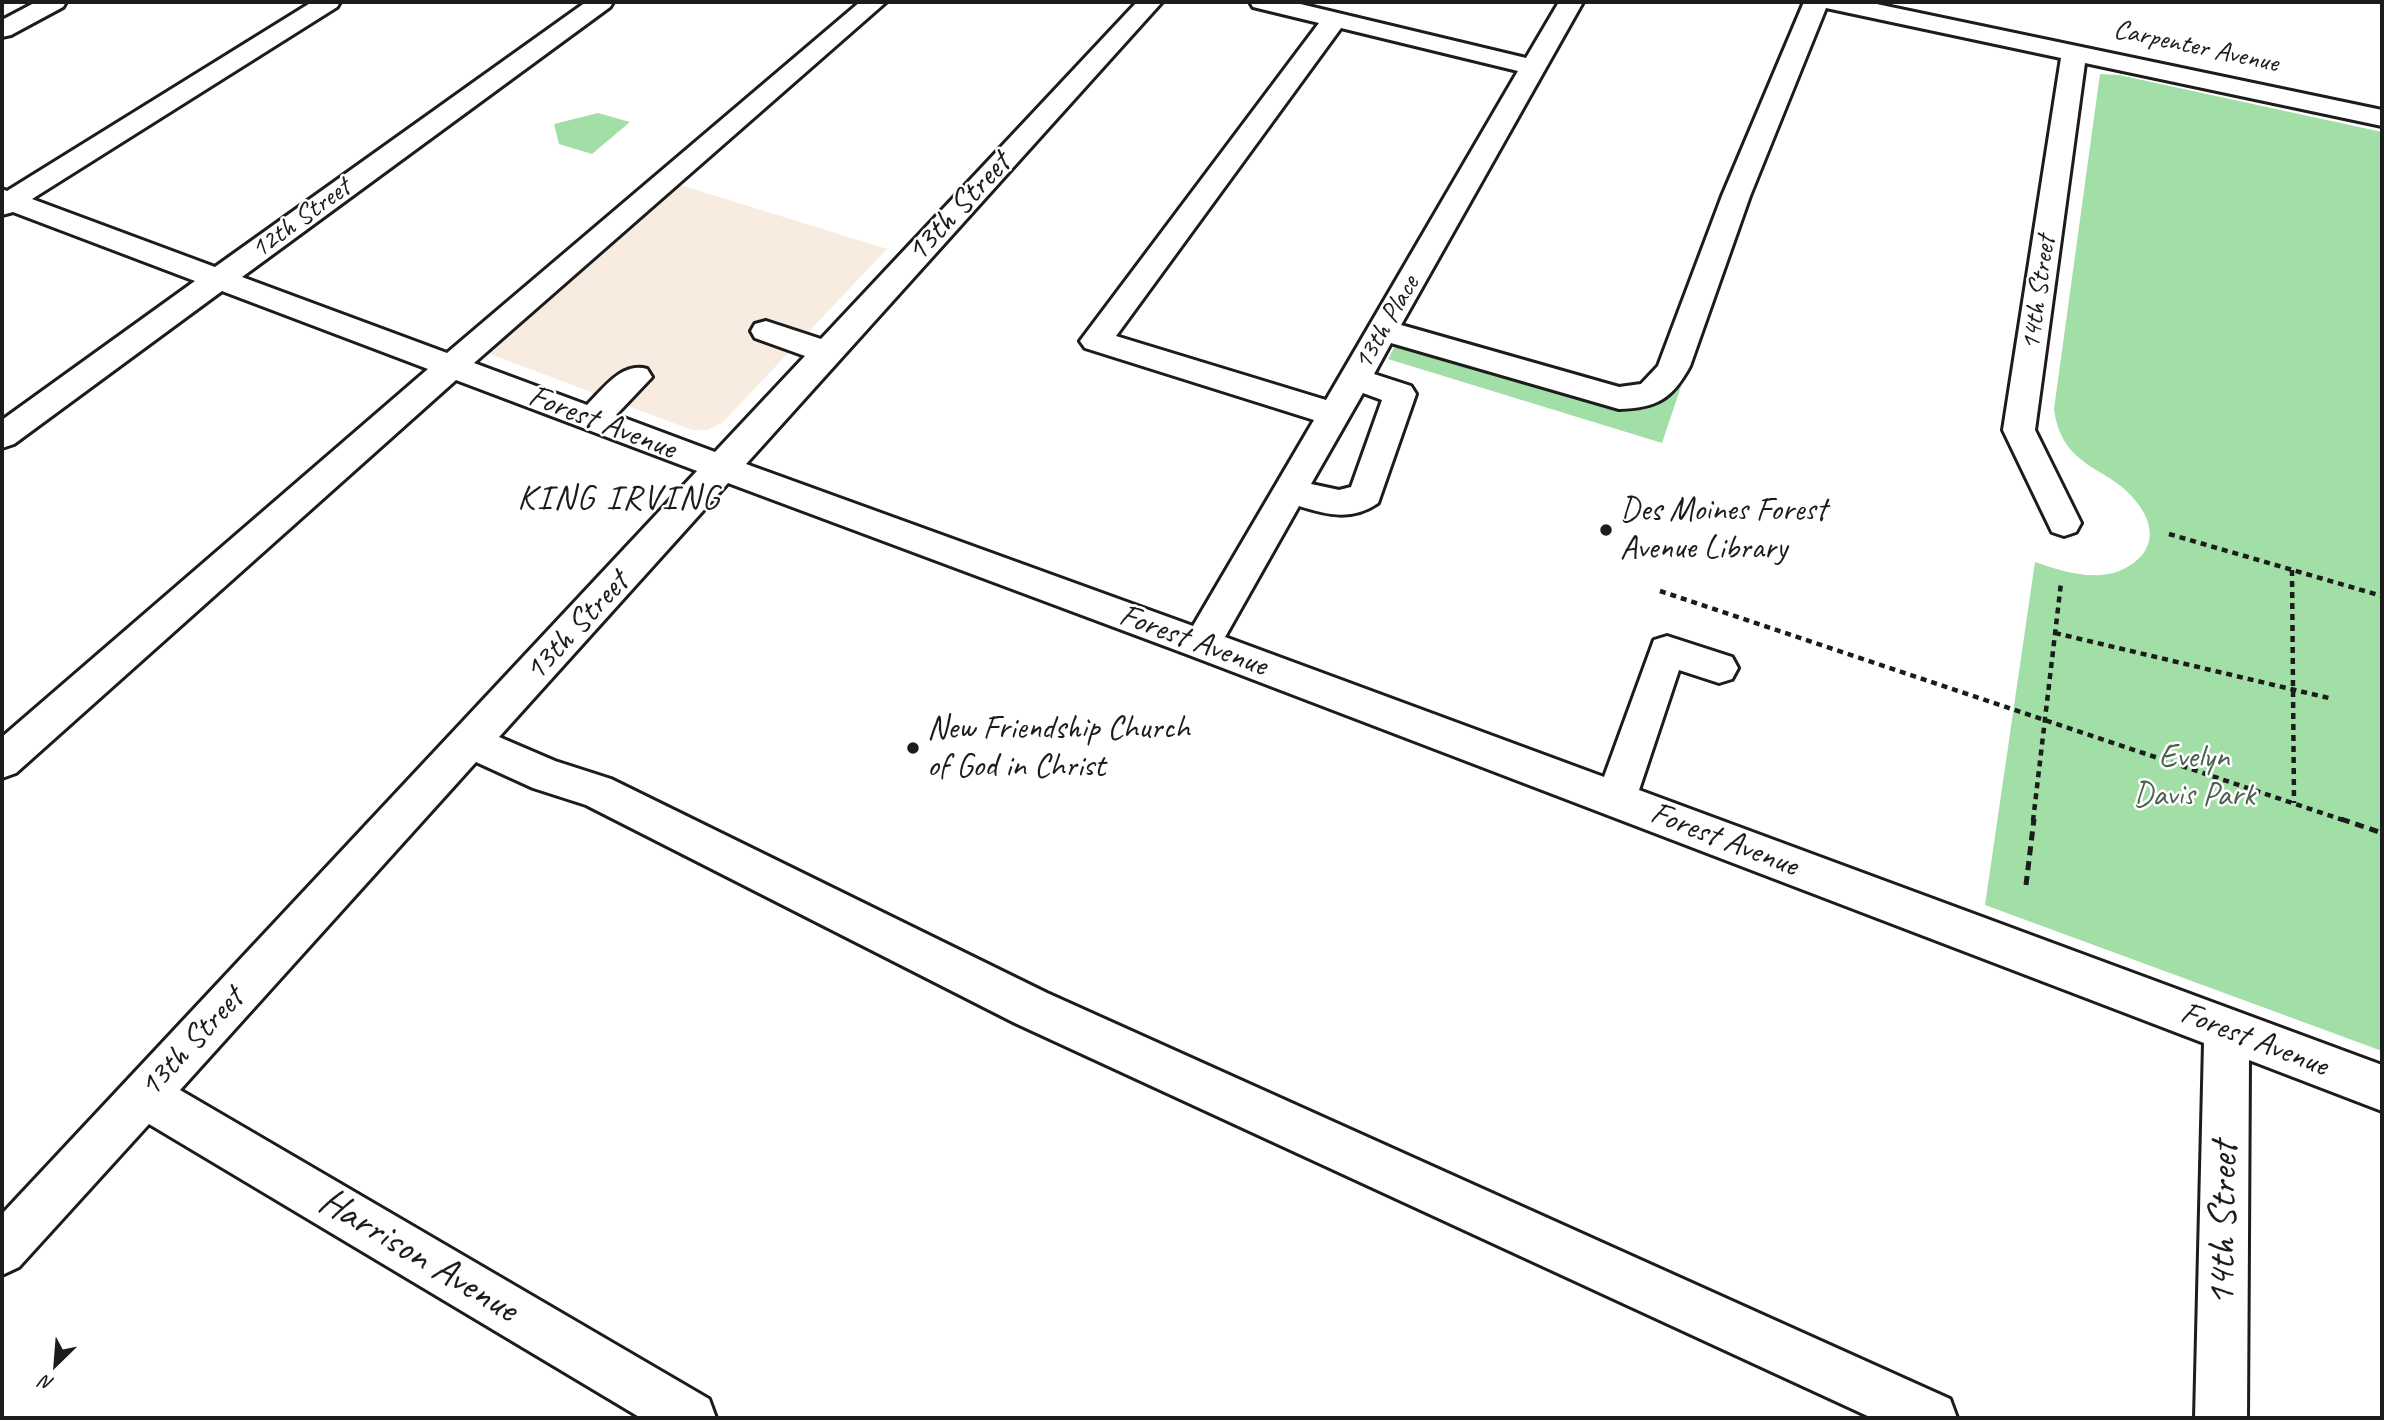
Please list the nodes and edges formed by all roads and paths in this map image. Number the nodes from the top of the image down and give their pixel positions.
1 (54, 2) edge
2 (328, 2) edge
3 (601, 2) edge
4 (874, 2) edge
5 (1150, 2) edge
6 (1262, 2) edge
7 (1571, 2) edge
8 (1816, 2) edge
9 (1833, 2) edge
10 (1335, 19) junction
11 (2, 30) edge
12 (2074, 53) junction
13 (1534, 67) junction
14 (2382, 118) edge
15 (4, 202) edge
16 (219, 279) junction
17 (1383, 330) junction
18 (766, 331) dead end
19 (826, 352) junction
20 (452, 367) junction
21 (636, 377) dead end
22 (1354, 379) junction
23 (1334, 414) junction
24 (592, 419) junction
25 (2, 436) edge
26 (719, 467) junction
27 (1291, 490) junction
28 (2064, 523) dead end
29 (2169, 534) dead end
30 (2292, 570) junction
31 (2060, 583) dead end
32 (1660, 591) dead end
33 (2382, 596) edge
34 (2055, 633) junction
35 (1202, 644) junction
36 (1719, 668) dead end
37 (2293, 689) junction
38 (2333, 699) dead end
39 (2044, 721) junction
40 (471, 741) junction
41 (2, 761) edge
42 (1616, 800) junction
43 (2294, 804) junction
44 (2382, 833) edge
45 (2026, 885) dead end
46 (2227, 1030) junction
47 (2382, 1088) edge
48 (145, 1095) junction
49 (2, 1250) edge
50 (690, 1418) edge
51 (1931, 1418) edge
52 (2221, 1418) edge

1 - 11 street
2 - 15 street
3 - 16 street, 12th Street
4 - 20 street
5 - 19 street, 13th Street
6 - 10 street
7 - 13 street, 13th Place
8 - 17 street
9 - 12 street, Carpenter Avenue
10 - 13 street
10 - 23 street
12 - 14 street, Carpenter Avenue
12 - 28 street, 14th Street
13 - 17 street, 13th Place
15 - 16 street, Forest Avenue
16 - 20 street, Forest Avenue
16 - 25 street, 12th Street
17 - 22 street, 13th Place
18 - 19 street
19 - 26 street, 13th Street
20 - 24 street, Forest Avenue
20 - 41 street
21 - 24 street
22 - 23 street, 13th Place
22 - 27 street
23 - 27 street, 13th Place
24 - 26 street, Forest Avenue
26 - 35 street, Forest Avenue
26 - 40 street, 13th Street
27 - 35 street, 13th Place
29 - 30 path
30 - 33 path
30 - 37 path
31 - 34 path
32 - 39 path
34 - 37 path
34 - 39 path
35 - 42 street, Forest Avenue
36 - 42 street
37 - 38 path
37 - 43 path
39 - 43 path
39 - 45 path
40 - 48 street, 13th Street
40 - 51 street
42 - 46 street, Forest Avenue
43 - 44 path
46 - 47 street, Forest Avenue
46 - 52 street, 14th Street
48 - 49 street, 13th Street
48 - 50 street, Harrison Avenue

